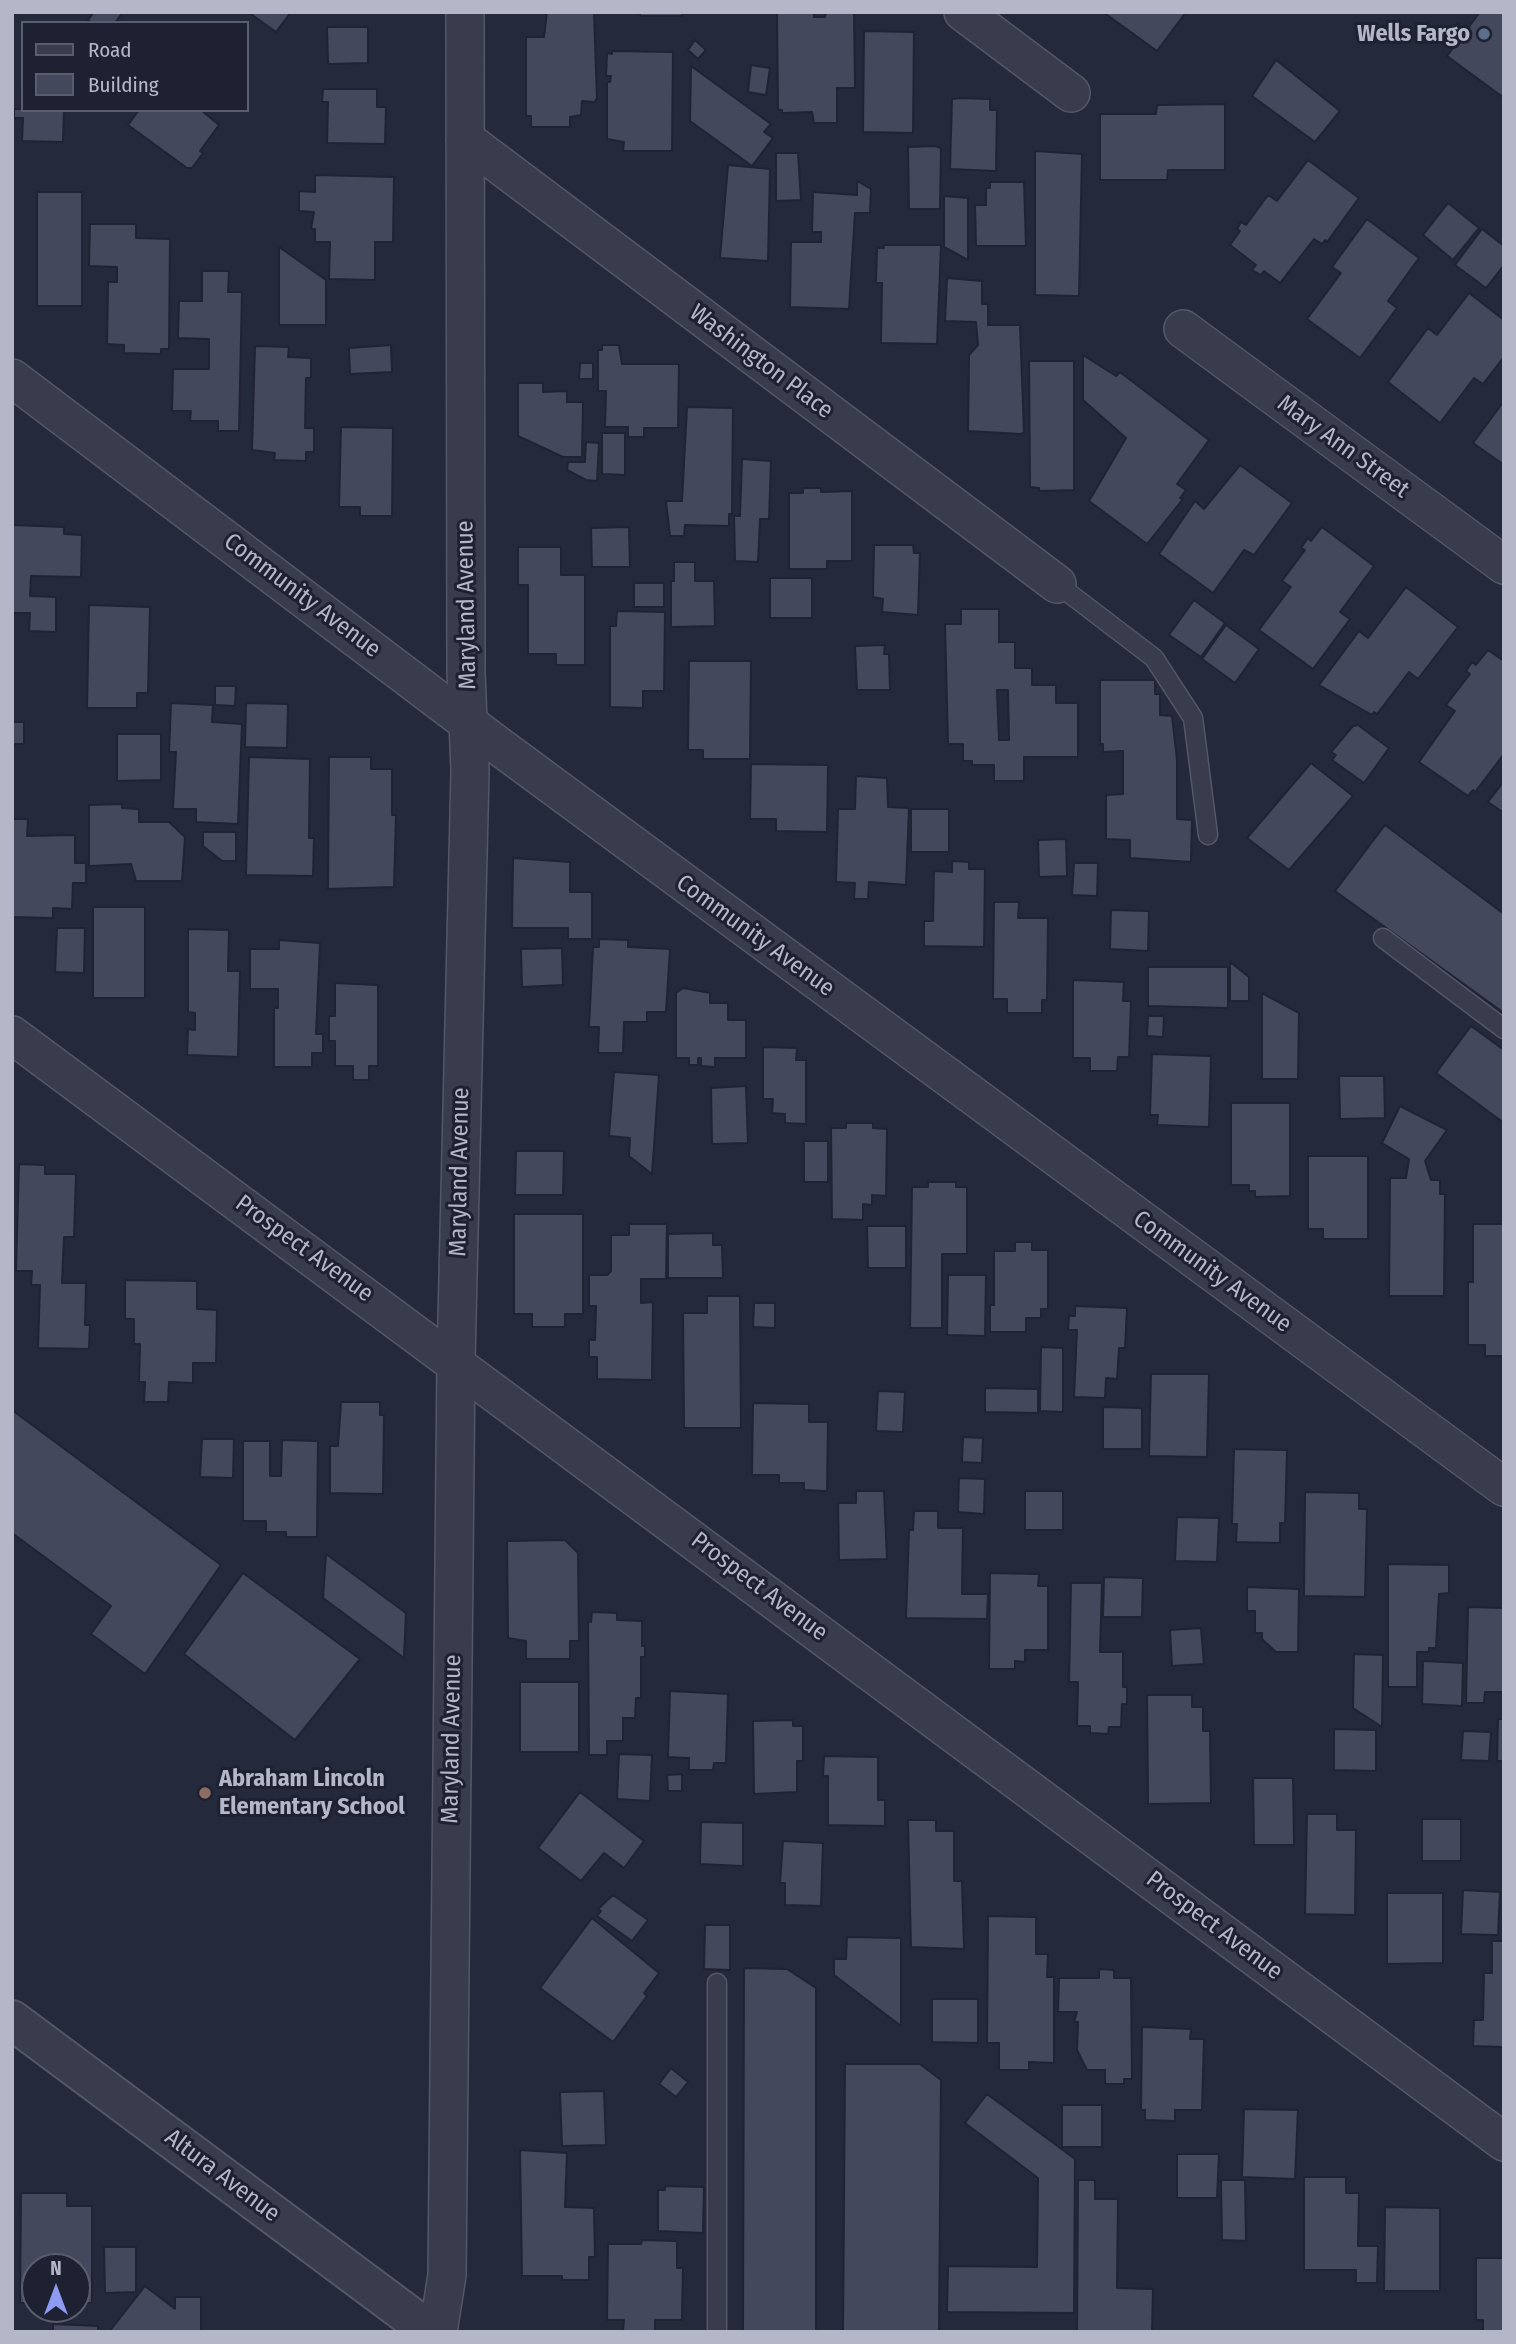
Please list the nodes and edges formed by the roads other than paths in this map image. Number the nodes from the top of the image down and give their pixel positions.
1 (465, 12) edge
2 (963, 12) edge
3 (1071, 93) dead end
4 (465, 139) junction
5 (1183, 329) dead end
6 (12, 378) edge
7 (1504, 565) edge
8 (1057, 584) joint
9 (470, 723) junction
10 (1208, 835) dead end
11 (1383, 938) dead end
12 (1504, 1029) edge
13 (12, 1035) edge
14 (456, 1361) junction
15 (1504, 1487) edge
16 (717, 1983) dead end
17 (12, 2020) edge
18 (1504, 2142) edge
19 (431, 2332) edge
20 (438, 2332) edge
21 (717, 2332) edge

1 - 4 street, Maryland Avenue
2 - 3 street
4 - 8 street, Washington Place
4 - 9 street, Maryland Avenue
5 - 7 street, Mary Ann Street
6 - 9 street, Community Avenue
8 - 10 lane
9 - 14 street, Maryland Avenue
9 - 15 street, Community Avenue
11 - 12 lane
13 - 14 street, Prospect Avenue
14 - 18 street, Prospect Avenue
14 - 20 street, Maryland Avenue
16 - 21 lane
17 - 19 street, Altura Avenue

